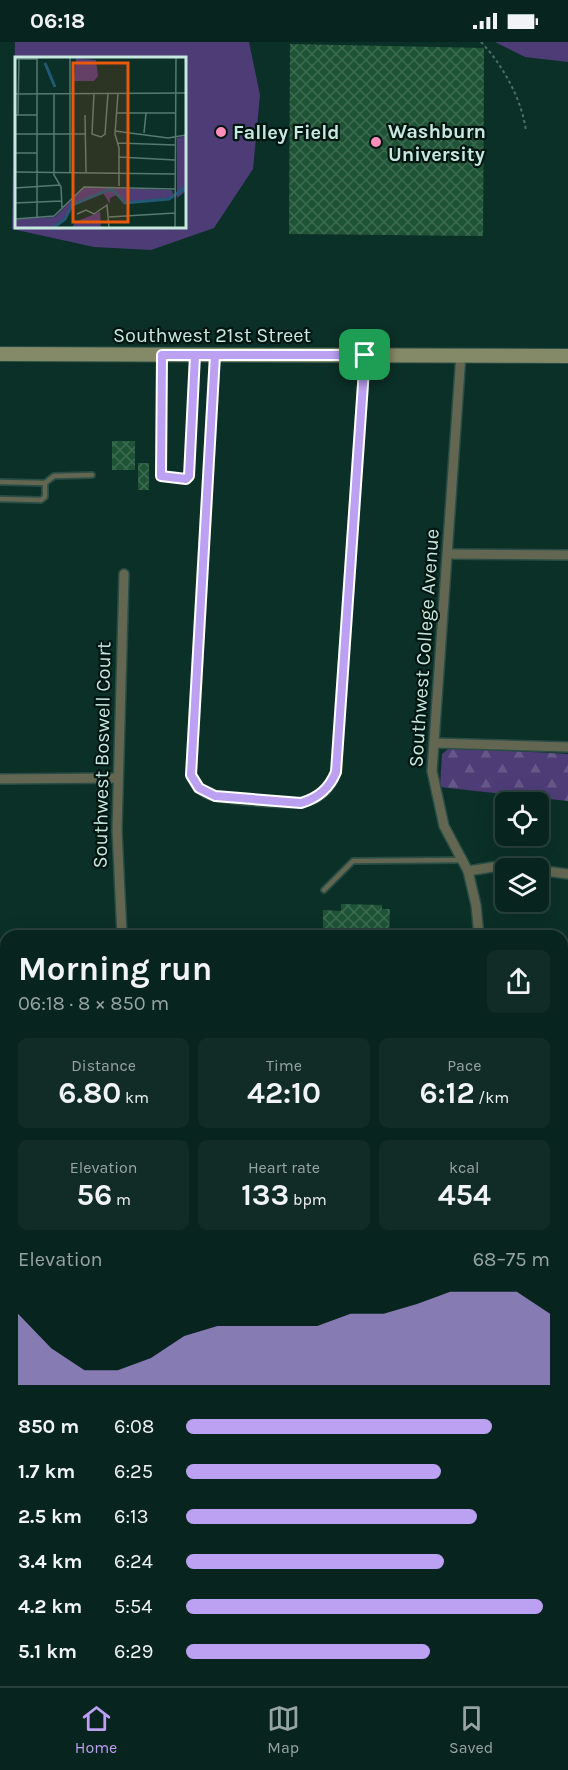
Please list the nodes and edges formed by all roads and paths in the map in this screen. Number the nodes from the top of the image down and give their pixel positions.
1 (481, 42) edge
2 (526, 131) dead end
3 (0, 354) edge
4 (461, 354) junction
5 (162, 355) junction
6 (195, 355) junction
7 (215, 355) junction
8 (365, 355) junction
9 (568, 356) edge
10 (92, 475) dead end
11 (0, 482) edge
12 (45, 483) junction
13 (0, 499) edge
14 (448, 554) junction
15 (568, 555) edge
16 (124, 574) dead end
17 (434, 743) junction
18 (568, 747) edge
19 (118, 777) junction
20 (0, 779) edge
21 (462, 860) junction
22 (495, 867) edge
23 (468, 871) junction
24 (549, 871) edge
25 (568, 874) edge
26 (324, 890) dead end
27 (122, 930) edge
28 (478, 930) edge

1 - 2 path
3 - 5 main road, Southwest 21st Street
4 - 8 main road, Southwest 21st Street
4 - 9 main road, Southwest 21st Street
4 - 14 street, Southwest College Avenue
5 - 6 main road, Southwest 21st Street
5 - 6 lane
6 - 7 main road, Southwest 21st Street
7 - 8 main road, Southwest 21st Street
7 - 8 street
10 - 12 lane
11 - 12 lane
12 - 13 lane
14 - 15 street
14 - 17 street, Southwest College Avenue
16 - 19 street, Southwest Boswell Court
17 - 18 street
17 - 21 street, Southwest College Avenue
19 - 20 street
19 - 27 street, Southwest Boswell Court
21 - 23 street, Southwest College Avenue
21 - 26 lane
22 - 23 street
23 - 28 street, Southwest College Avenue
24 - 25 street

